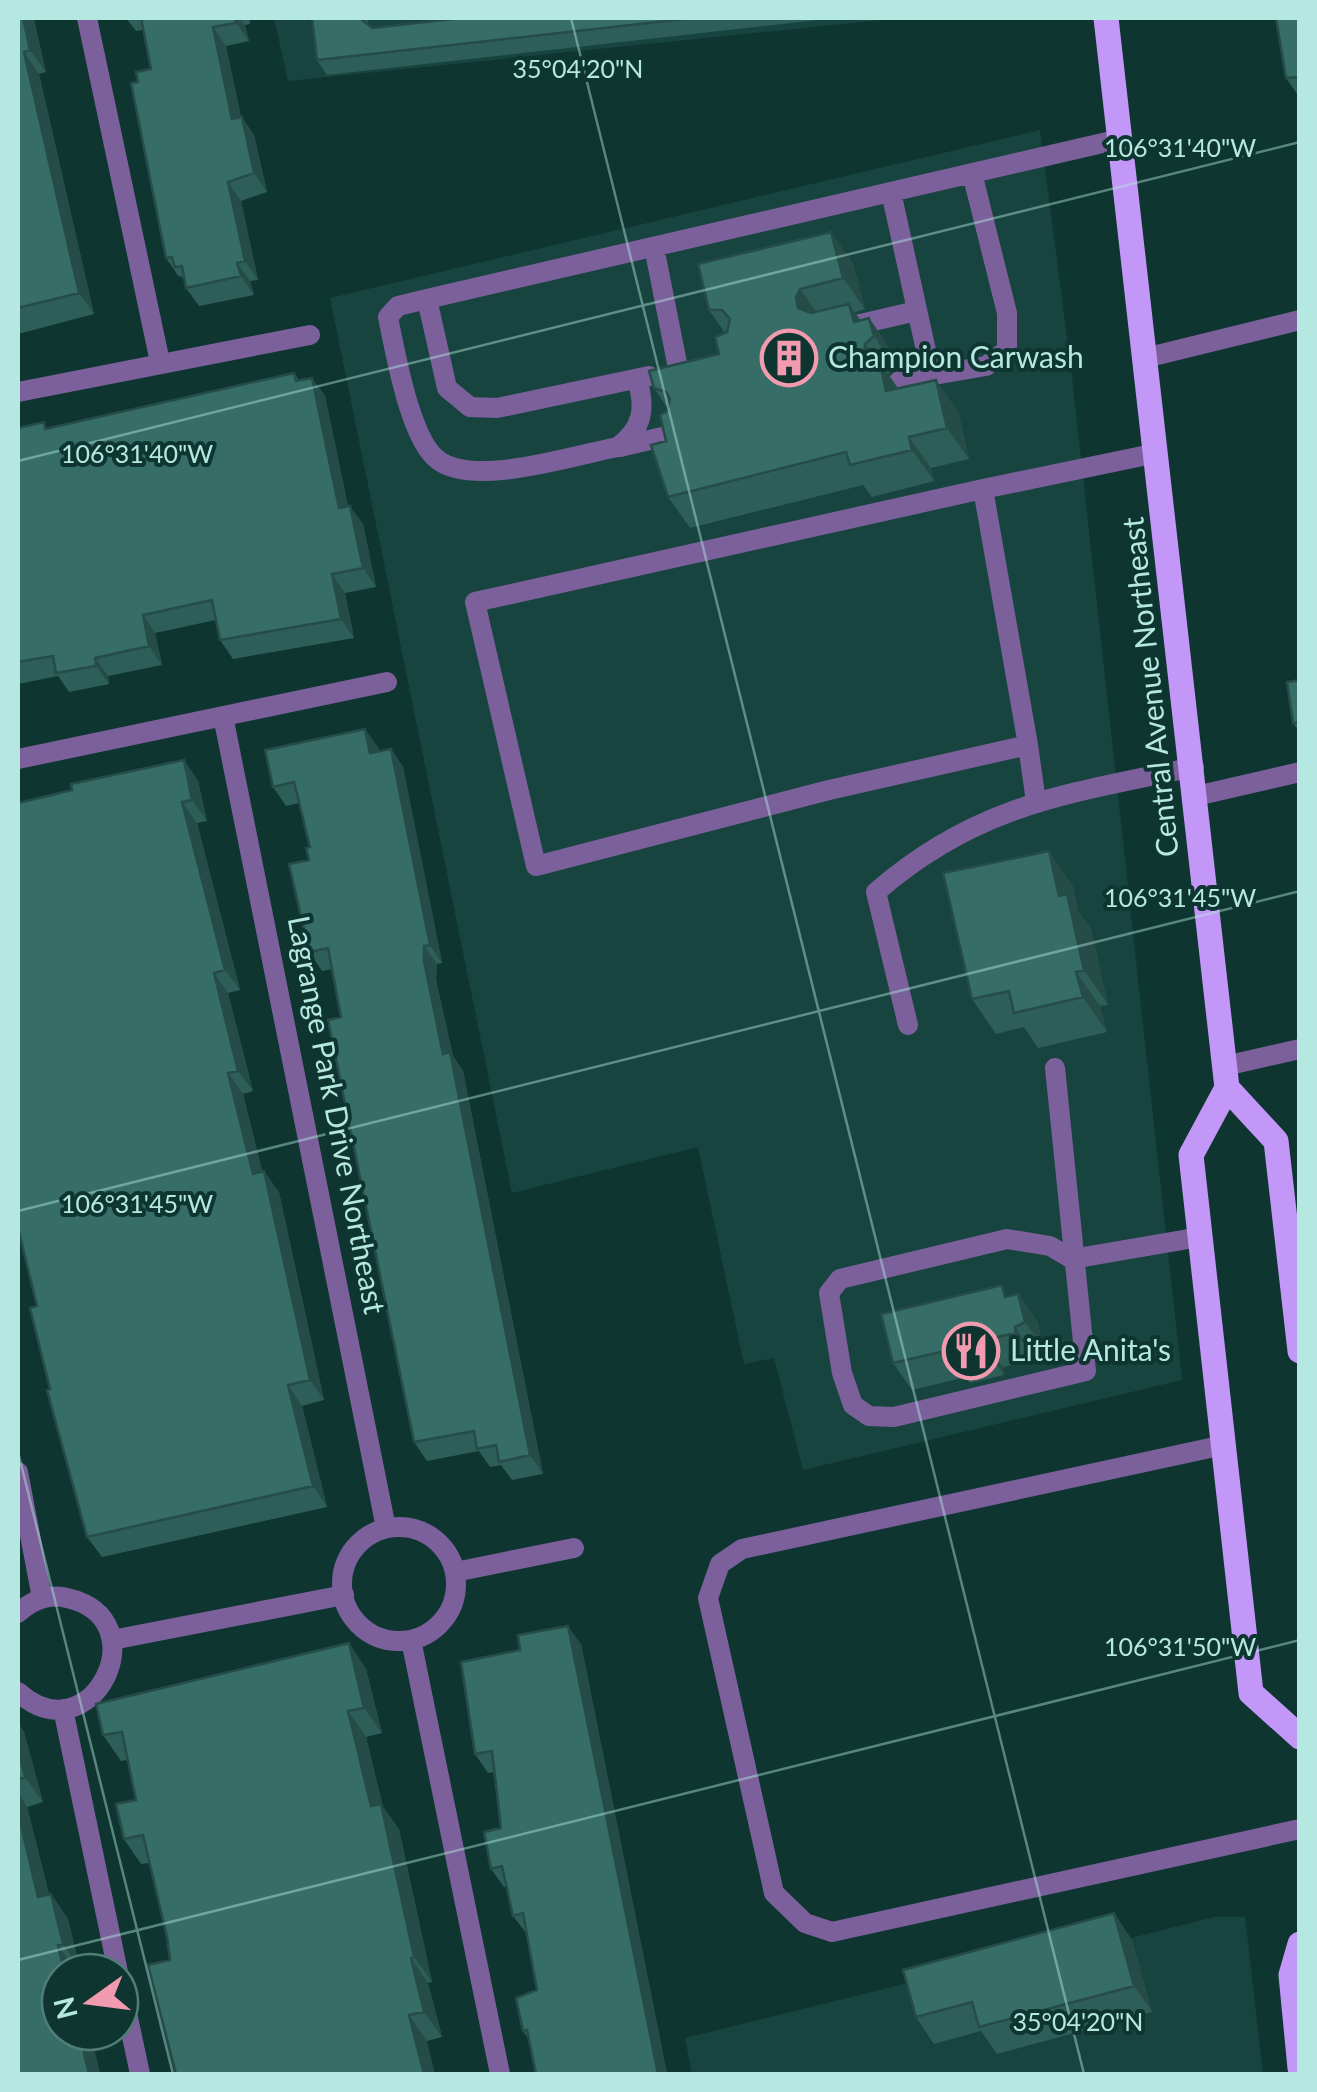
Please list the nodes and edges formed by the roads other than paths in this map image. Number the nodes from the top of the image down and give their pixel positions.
1 (87, 18) edge
2 (1106, 18) edge
3 (1120, 139) junction
4 (972, 173) junction
5 (891, 192) junction
6 (654, 247) junction
7 (427, 299) junction
8 (916, 311) junction
9 (1300, 320) edge
10 (831, 332) edge
11 (310, 334) dead end
12 (1146, 358) junction
13 (160, 362) junction
14 (931, 374) junction
15 (638, 379) junction
16 (899, 381) dead end
17 (18, 392) edge
18 (678, 433) edge
19 (618, 447) junction
20 (1157, 453) junction
21 (982, 489) junction
22 (387, 682) dead end
23 (223, 716) junction
24 (1028, 745) junction
25 (18, 759) edge
26 (1194, 766) junction
27 (1300, 772) edge
28 (1196, 796) junction
29 (1036, 802) junction
30 (908, 1025) dead end
31 (1300, 1049) edge
32 (1055, 1068) dead end
33 (1226, 1077) junction
34 (1290, 1187) edge
35 (1200, 1237) junction
36 (1072, 1259) junction
37 (1300, 1351) edge
38 (1224, 1445) junction
39 (18, 1472) edge
40 (386, 1528) junction
41 (574, 1548) dead end
42 (455, 1572) junction
43 (344, 1595) junction
44 (42, 1598) junction
45 (18, 1613) edge
46 (112, 1640) junction
47 (411, 1640) junction
48 (18, 1692) edge
49 (63, 1709) junction
50 (1300, 1738) edge
51 (1300, 1829) edge
52 (1300, 1944) edge
53 (114, 1952) edge
54 (1300, 2068) edge
55 (500, 2074) edge

1 - 13 street
2 - 3 main road, Central Avenue Northeast
3 - 4 street
3 - 12 main road, Central Avenue Northeast
4 - 5 street
4 - 14 street
5 - 6 street
5 - 8 street
6 - 7 street
6 - 15 street
7 - 15 street
7 - 19 street
8 - 10 street
8 - 14 street
9 - 12 street
11 - 13 street
12 - 20 main road, Central Avenue Northeast
13 - 17 street
14 - 16 street
15 - 19 street
18 - 19 street
20 - 21 street
20 - 26 main road, Central Avenue Northeast
21 - 24 street
21 - 24 street
22 - 23 street
23 - 25 street
23 - 40 street, Lagrange Park Drive Northeast
24 - 29 street
26 - 28 main road, Central Avenue Northeast
26 - 29 street
27 - 28 street
28 - 33 main road, Central Avenue Northeast
29 - 30 street
31 - 33 street
32 - 36 street
33 - 34 main road
33 - 35 main road
34 - 37 main road
35 - 36 street
35 - 38 main road
36 - 36 street
38 - 50 main road
38 - 51 street
39 - 44 street
40 - 42 street
40 - 43 street
41 - 42 street
42 - 47 street
43 - 46 street
43 - 47 street
44 - 45 street
44 - 46 street
46 - 49 street
47 - 55 street
48 - 49 street
49 - 53 street
52 - 54 main road

